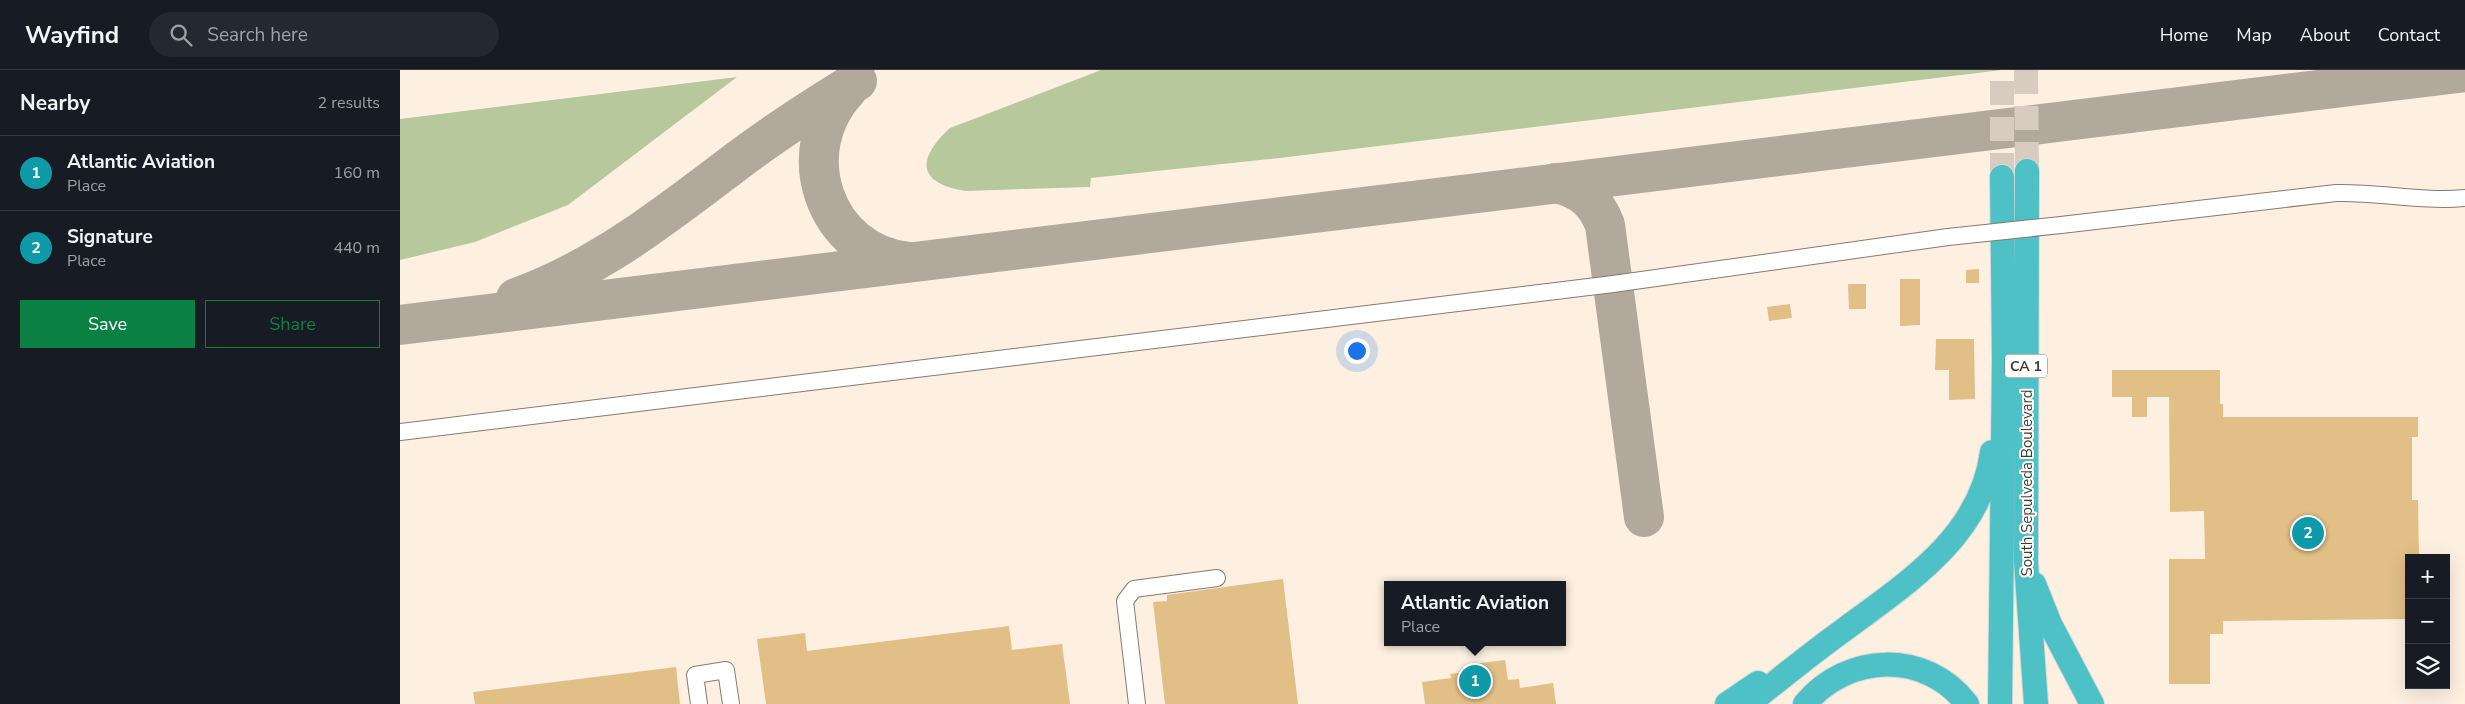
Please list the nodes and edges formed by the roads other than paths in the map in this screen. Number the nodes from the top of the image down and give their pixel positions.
1 (2027, 171) tunnel mouth
2 (2002, 177) tunnel mouth
3 (2465, 198) edge
4 (2004, 358) junction
5 (400, 432) edge
6 (2026, 562) junction
7 (1217, 578) dead end
8 (1820, 647) junction
9 (699, 704) edge
10 (731, 704) edge
11 (1137, 704) edge
12 (1727, 704) edge
13 (1748, 704) edge
14 (1805, 704) edge
15 (1967, 704) edge
16 (2000, 704) edge
17 (2036, 704) edge
18 (2092, 704) edge

1 - 6 highway, South Sepulveda Boulevard / CA 1
2 - 4 highway, South Sepulveda Boulevard / CA 1
3 - 5 lane, bridge
4 - 8 highway
4 - 16 highway, South Sepulveda Boulevard / CA 1
6 - 17 highway, South Sepulveda Boulevard / CA 1
6 - 18 highway
7 - 11 lane
8 - 12 highway
8 - 13 highway
9 - 10 lane
14 - 15 highway

